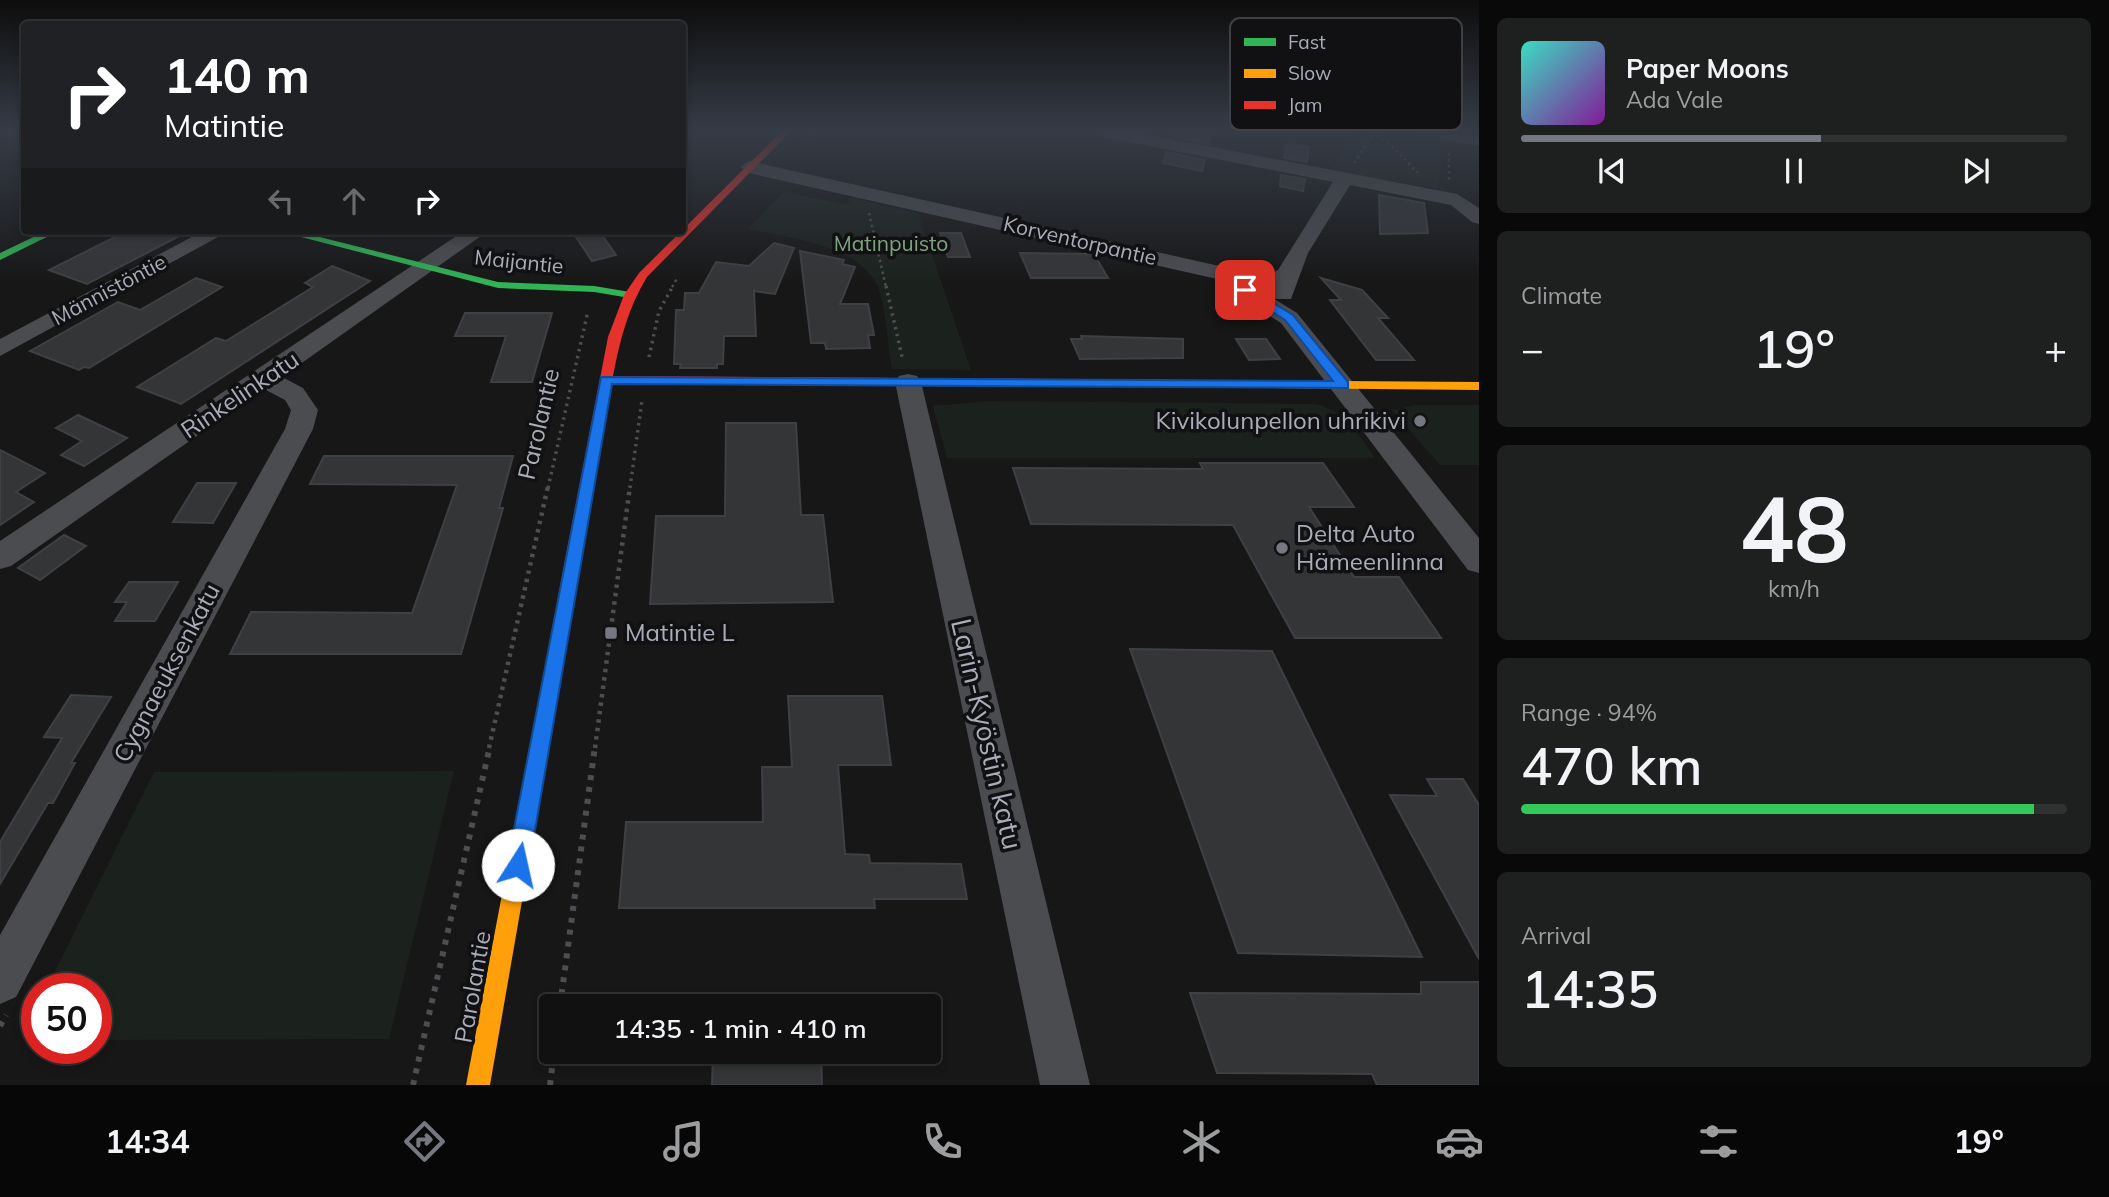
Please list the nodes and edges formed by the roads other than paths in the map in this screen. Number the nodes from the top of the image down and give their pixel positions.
1 (734, 183) edge
2 (823, 183) edge
3 (1342, 183) edge
4 (1367, 183) edge
5 (1479, 218) edge
6 (686, 231) edge
7 (46, 235) edge
8 (212, 235) edge
9 (298, 235) edge
10 (472, 235) edge
11 (682, 235) edge
12 (0, 257) edge
13 (426, 268) junction
14 (1215, 272) junction
15 (1288, 274) junction
16 (630, 295) junction
17 (1289, 318) junction
18 (0, 349) edge
19 (264, 379) junction
20 (606, 380) junction
21 (908, 382) junction
22 (1343, 385) junction
23 (1479, 386) edge
24 (0, 557) edge
25 (1479, 561) edge
26 (0, 981) edge
27 (478, 1085) edge
28 (1065, 1085) edge

1 - 6 main road, Parolantie
2 - 14 street, Korventorpantie
3 - 15 street
4 - 5 street
7 - 12 main road
8 - 18 street, Männistöntie
9 - 13 main road, Maijantie
10 - 13 street, Rinkelinkatu
11 - 16 main road, Parolantie
13 - 16 main road, Maijantie
13 - 19 street, Rinkelinkatu
14 - 15 street, Korventorpantie
14 - 17 street
15 - 17 street
16 - 20 main road, Parolantie
17 - 22 street
19 - 24 street, Rinkelinkatu
19 - 26 street, Cygnaeuksenkatu
20 - 21 main road
20 - 27 main road, Parolantie
21 - 22 main road
21 - 28 street, Larin-Kyöstin katu
22 - 23 main road
22 - 25 street

